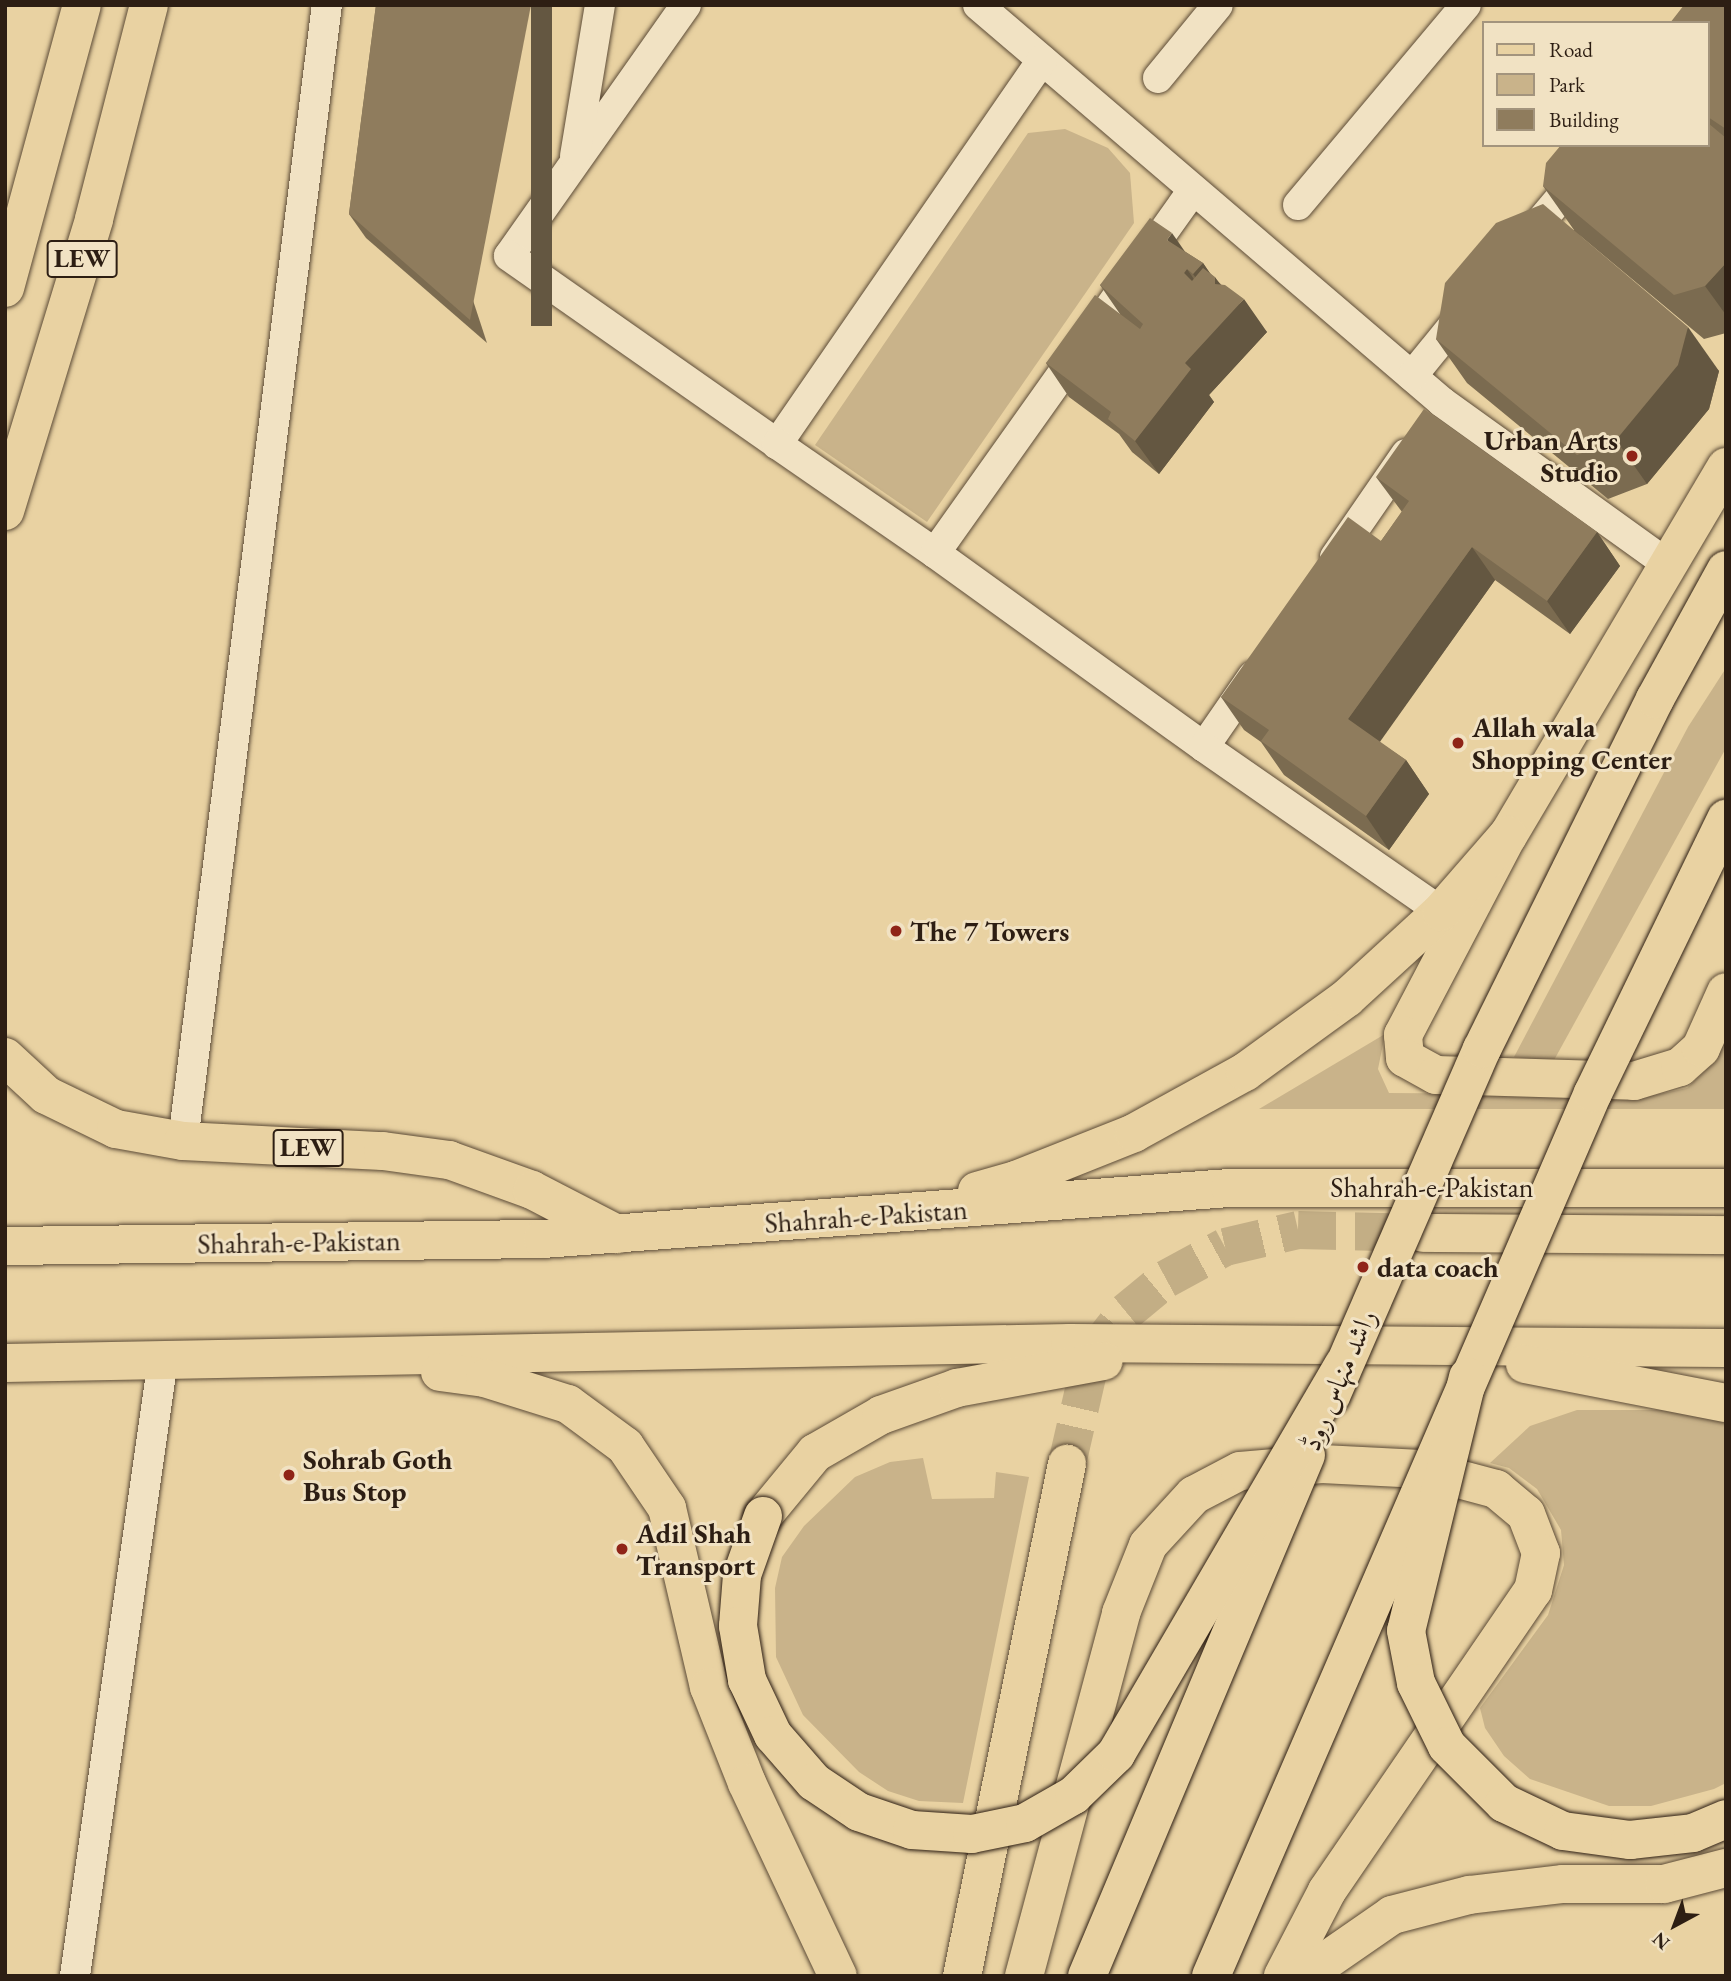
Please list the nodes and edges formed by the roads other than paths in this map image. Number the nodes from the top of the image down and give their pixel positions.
1 (82, 5) edge
2 (149, 5) edge
3 (327, 5) edge
4 (600, 5) edge
5 (686, 5) edge
6 (978, 5) edge
7 (1219, 5) edge
8 (1466, 5) edge
9 (1042, 60) junction
10 (1158, 78) dead end
11 (1603, 147) edge
12 (574, 163) junction
13 (1193, 190) junction
14 (1298, 205) dead end
15 (1508, 260) edge
16 (5, 288) edge
17 (1482, 292) edge
18 (1412, 376) junction
19 (1442, 402) junction
20 (777, 444) junction
21 (1726, 467) edge
22 (5, 511) edge
23 (935, 553) junction
24 (1669, 565) junction
25 (1726, 570) edge
26 (1315, 586) edge
27 (1267, 655) edge
28 (1204, 747) junction
29 (1726, 820) edge
30 (1508, 835) junction
31 (1726, 858) edge
32 (1441, 912) junction
33 (1649, 978) junction
34 (1726, 992) edge
35 (5, 1057) edge
36 (183, 1141) junction
37 (1726, 1181) edge
38 (1672, 1188) junction
39 (1726, 1188) edge
40 (894, 1214) junction
41 (1423, 1233) tunnel mouth
42 (618, 1234) junction
43 (1726, 1235) edge
44 (5, 1245) edge
45 (1199, 1343) junction
46 (1420, 1343) junction
47 (1726, 1348) edge
48 (300, 1354) junction
49 (163, 1359) junction
50 (5, 1363) edge
51 (1343, 1366) junction
52 (1468, 1377) junction
53 (1726, 1403) edge
54 (1067, 1464) tunnel mouth
55 (1726, 1819) edge
56 (1726, 1868) edge
57 (75, 1976) edge
58 (838, 1976) edge
59 (962, 1976) edge
60 (1024, 1976) edge
61 (1087, 1976) edge
62 (1211, 1976) edge
63 (1283, 1976) edge
64 (1304, 1976) edge

1 - 16 main road, LEW
2 - 22 main road, LEW
3 - 36 street
4 - 12 street
5 - 12 street
6 - 9 street
7 - 10 street
8 - 14 street
9 - 13 street
9 - 20 street
11 - 15 street
12 - 20 street
13 - 18 street
13 - 23 street
17 - 18 street
18 - 19 street
19 - 24 street
19 - 26 street
20 - 23 street
21 - 24 main road
23 - 28 street
24 - 30 main road
25 - 51 main road, راشد منہاس روڈ, bridge
27 - 28 street
28 - 32 street
29 - 33 main road, bridge
30 - 32 main road
30 - 34 main road
31 - 33 main road, bridge
32 - 40 main road
33 - 52 main road, bridge
35 - 36 main road, LEW
36 - 42 main road, LEW
37 - 38 main road
38 - 39 main road, Shahrah-e-Pakistan
38 - 40 main road, Shahrah-e-Pakistan
40 - 42 main road, Shahrah-e-Pakistan
41 - 43 main road
42 - 44 main road, Shahrah-e-Pakistan
45 - 46 main road
45 - 48 main road
45 - 51 main road, bridge
46 - 47 main road
46 - 53 main road
48 - 49 main road
48 - 58 main road
49 - 50 main road
49 - 57 street
51 - 61 main road, راشد منہاس روڈ, bridge
52 - 55 main road, bridge
52 - 62 main road, bridge
54 - 59 main road
56 - 64 main road
60 - 63 main road

